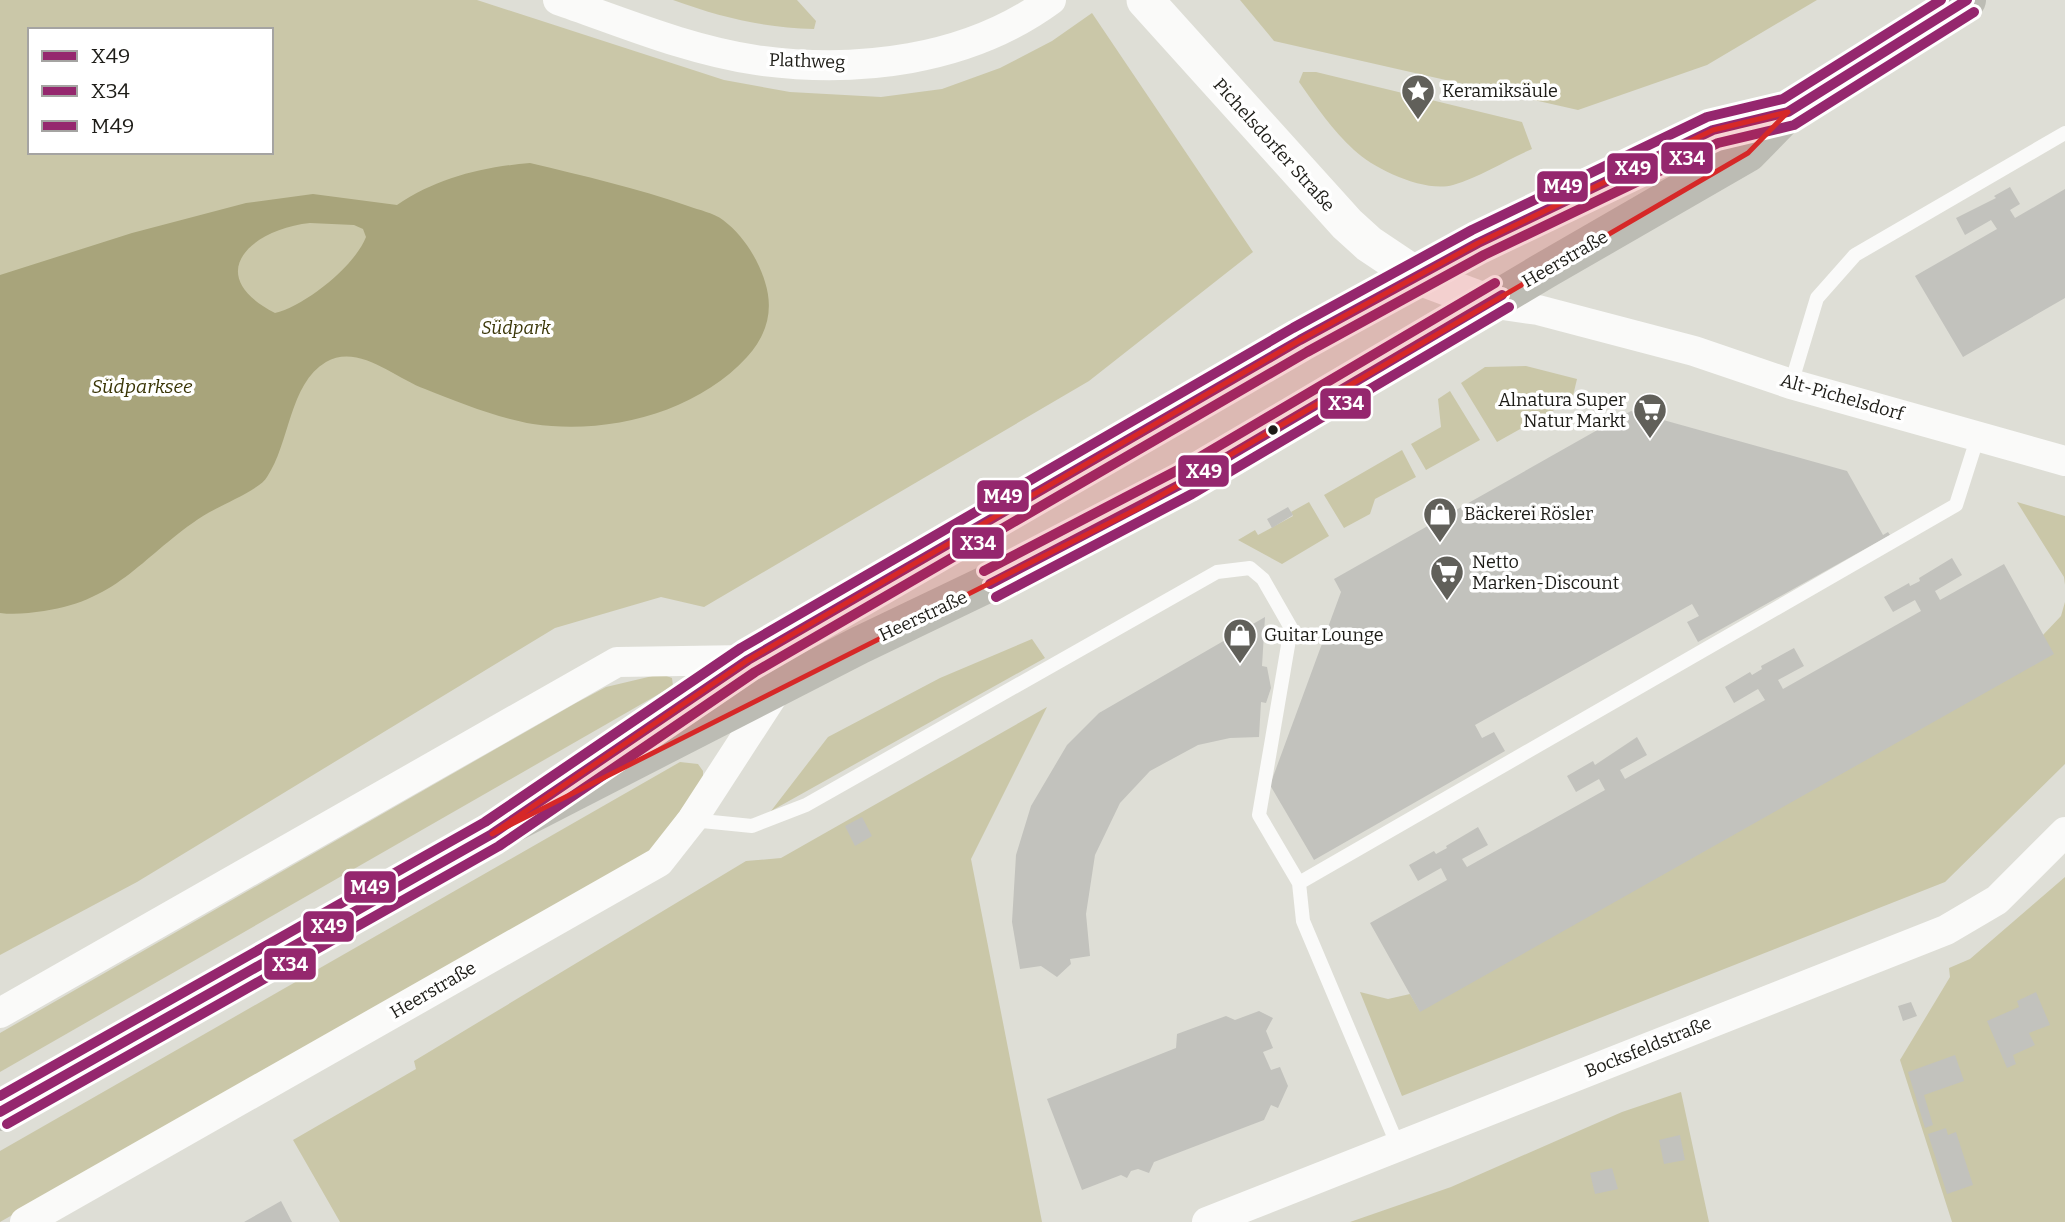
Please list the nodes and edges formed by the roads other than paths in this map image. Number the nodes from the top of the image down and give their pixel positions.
1 (558, 0) edge
2 (1051, 0) edge
3 (1145, 0) edge
4 (1967, 0) edge
5 (1788, 112) junction
6 (2065, 133) edge
7 (1417, 276) junction
8 (1489, 303) junction
9 (1791, 384) junction
10 (1978, 436) junction
11 (2065, 461) edge
12 (748, 660) junction
13 (777, 689) junction
14 (692, 820) junction
15 (2065, 832) edge
16 (492, 834) junction
17 (1299, 883) junction
18 (0, 1013) edge
19 (0, 1112) edge
20 (1398, 1146) junction
21 (25, 1222) edge
22 (1207, 1222) edge

1 - 2 street, Plathweg
3 - 7 street, Pichelsdorfer Straße
4 - 5 main road, Heerstraße
5 - 7 main road, Heerstraße
5 - 8 main road, Heerstraße
6 - 9 lane
7 - 8 street, Alt-Pichelsdorf
7 - 12 main road, Heerstraße
8 - 9 street, Alt-Pichelsdorf
8 - 13 main road, Heerstraße
9 - 10 street, Alt-Pichelsdorf
10 - 11 street, Alt-Pichelsdorf
10 - 17 lane
12 - 16 main road, Heerstraße
12 - 18 street, Heerstraße
13 - 14 street, Heerstraße
13 - 16 main road, Heerstraße
14 - 17 lane
14 - 21 street, Heerstraße
15 - 20 street, Bocksfeldstraße
16 - 19 main road, Heerstraße
17 - 20 lane
20 - 22 street, Bocksfeldstraße

